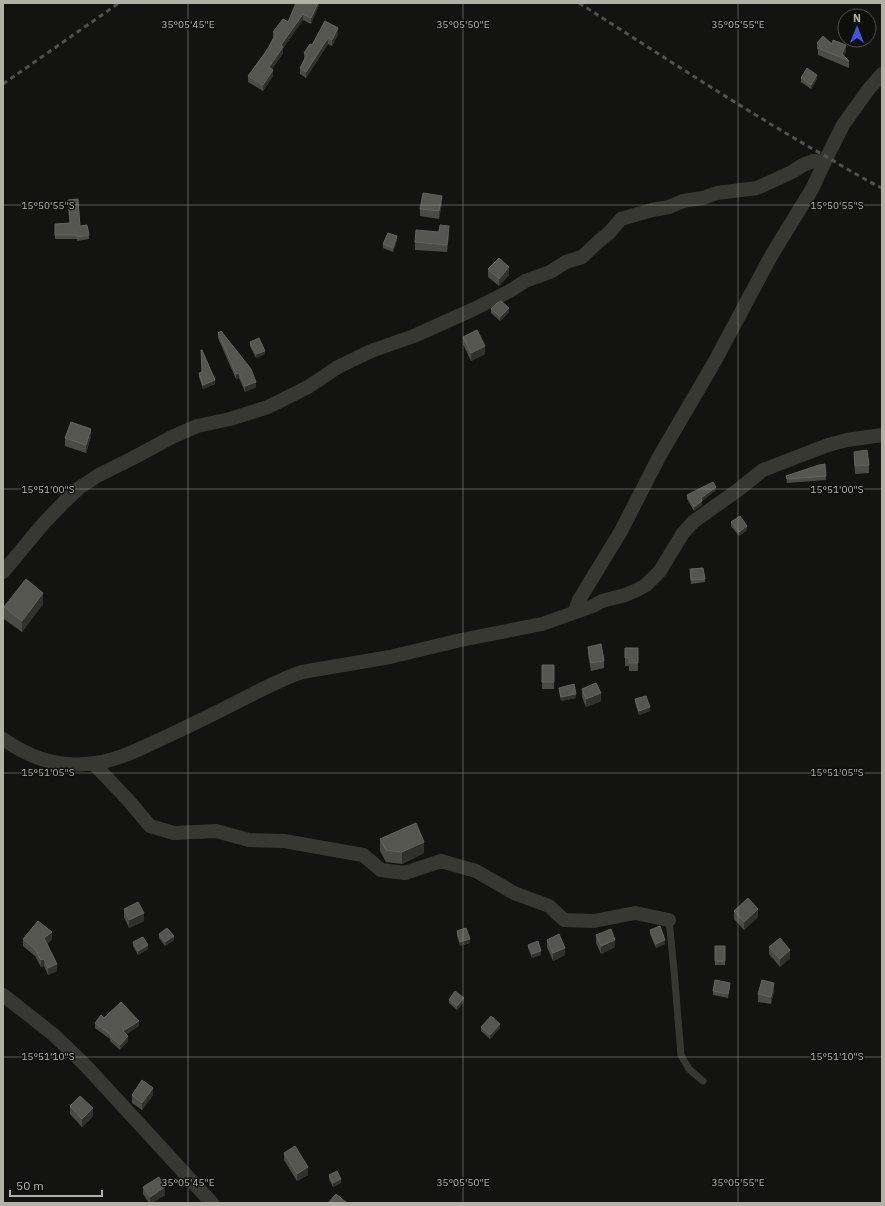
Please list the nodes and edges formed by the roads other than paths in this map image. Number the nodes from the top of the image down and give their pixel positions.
1 (882, 74) edge
2 (824, 162) junction
3 (882, 435) edge
4 (3, 572) edge
5 (575, 611) junction
6 (3, 739) edge
7 (93, 763) junction
8 (669, 920) joint
9 (3, 995) edge
10 (703, 1081) dead end
11 (212, 1203) edge

1 - 2 street
2 - 4 street
2 - 5 street
3 - 5 street
5 - 7 street
6 - 7 street
7 - 8 street
8 - 10 lane
9 - 11 street

